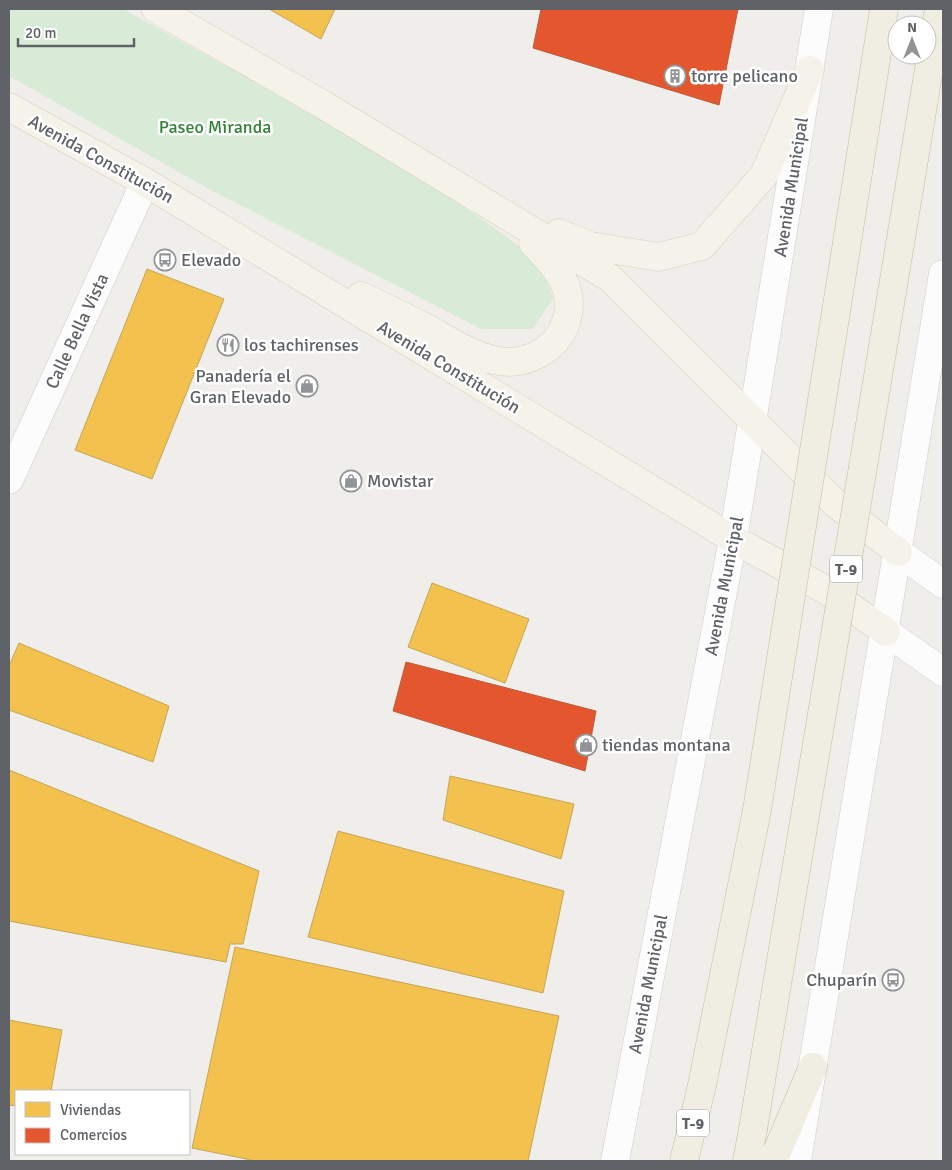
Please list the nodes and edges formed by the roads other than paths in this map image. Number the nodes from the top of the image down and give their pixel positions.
1 (156, 9) edge
2 (819, 9) edge
3 (884, 9) edge
4 (938, 9) edge
5 (810, 70) junction
6 (9, 107) edge
7 (145, 182) junction
8 (473, 196) junction
9 (943, 274) edge
10 (754, 420) junction
11 (9, 480) edge
12 (733, 539) junction
13 (898, 552) junction
14 (943, 584) edge
15 (886, 632) junction
16 (943, 672) edge
17 (814, 1067) junction
18 (614, 1161) edge
19 (684, 1161) edge
20 (747, 1161) edge
21 (773, 1161) edge
22 (797, 1161) edge

1 - 8 main road
2 - 5 street, Avenida Municipal
3 - 19 highway, T-9, bridge
4 - 20 highway, T-9, bridge
5 - 8 main road
5 - 10 street, Avenida Municipal
6 - 7 main road, Avenida Constitución
7 - 8 main road
7 - 11 street, Calle Bella Vista
7 - 12 main road, Avenida Constitución
8 - 10 main road
9 - 13 street
10 - 12 street, Avenida Municipal
10 - 13 main road
12 - 15 main road, Avenida Constitución
12 - 18 street, Avenida Municipal
13 - 14 street
13 - 15 street
15 - 16 street
15 - 17 street
17 - 21 highway
17 - 22 street

